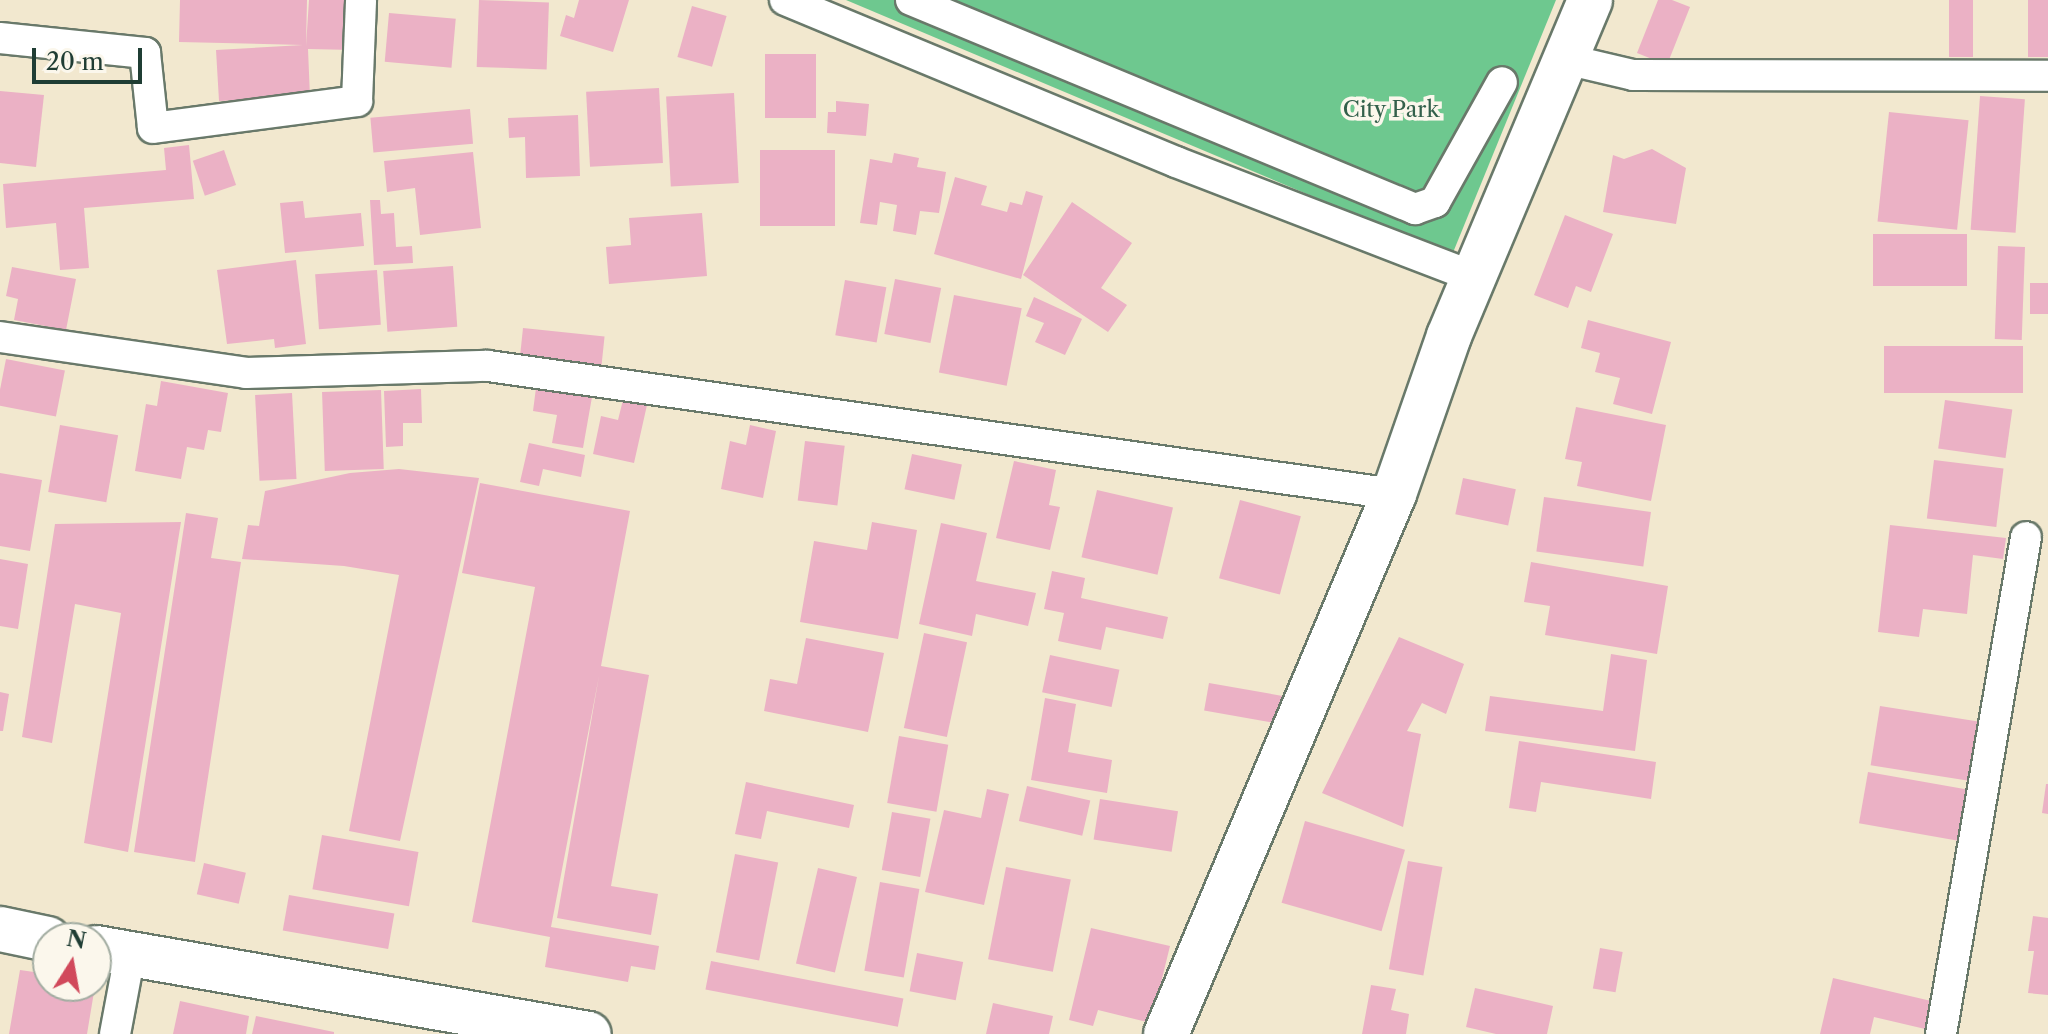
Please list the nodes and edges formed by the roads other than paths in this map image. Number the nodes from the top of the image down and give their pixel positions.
1 (361, 0) edge
2 (785, 0) edge
3 (911, 0) edge
4 (1590, 0) edge
5 (0, 38) edge
6 (1565, 59) junction
7 (2048, 76) edge
8 (1502, 82) dead end
9 (1474, 277) junction
10 (0, 337) edge
11 (1394, 494) junction
12 (2026, 537) dead end
13 (0, 929) edge
14 (32, 936) edge
15 (113, 951) edge
16 (115, 1034) edge
17 (589, 1034) edge
18 (1166, 1034) edge
19 (1941, 1034) edge

1 - 5 street
2 - 9 street
3 - 8 street
4 - 6 street
6 - 7 street
6 - 9 street
9 - 11 street
10 - 11 street
11 - 18 street
12 - 19 street
13 - 14 street
15 - 16 street
15 - 17 street

